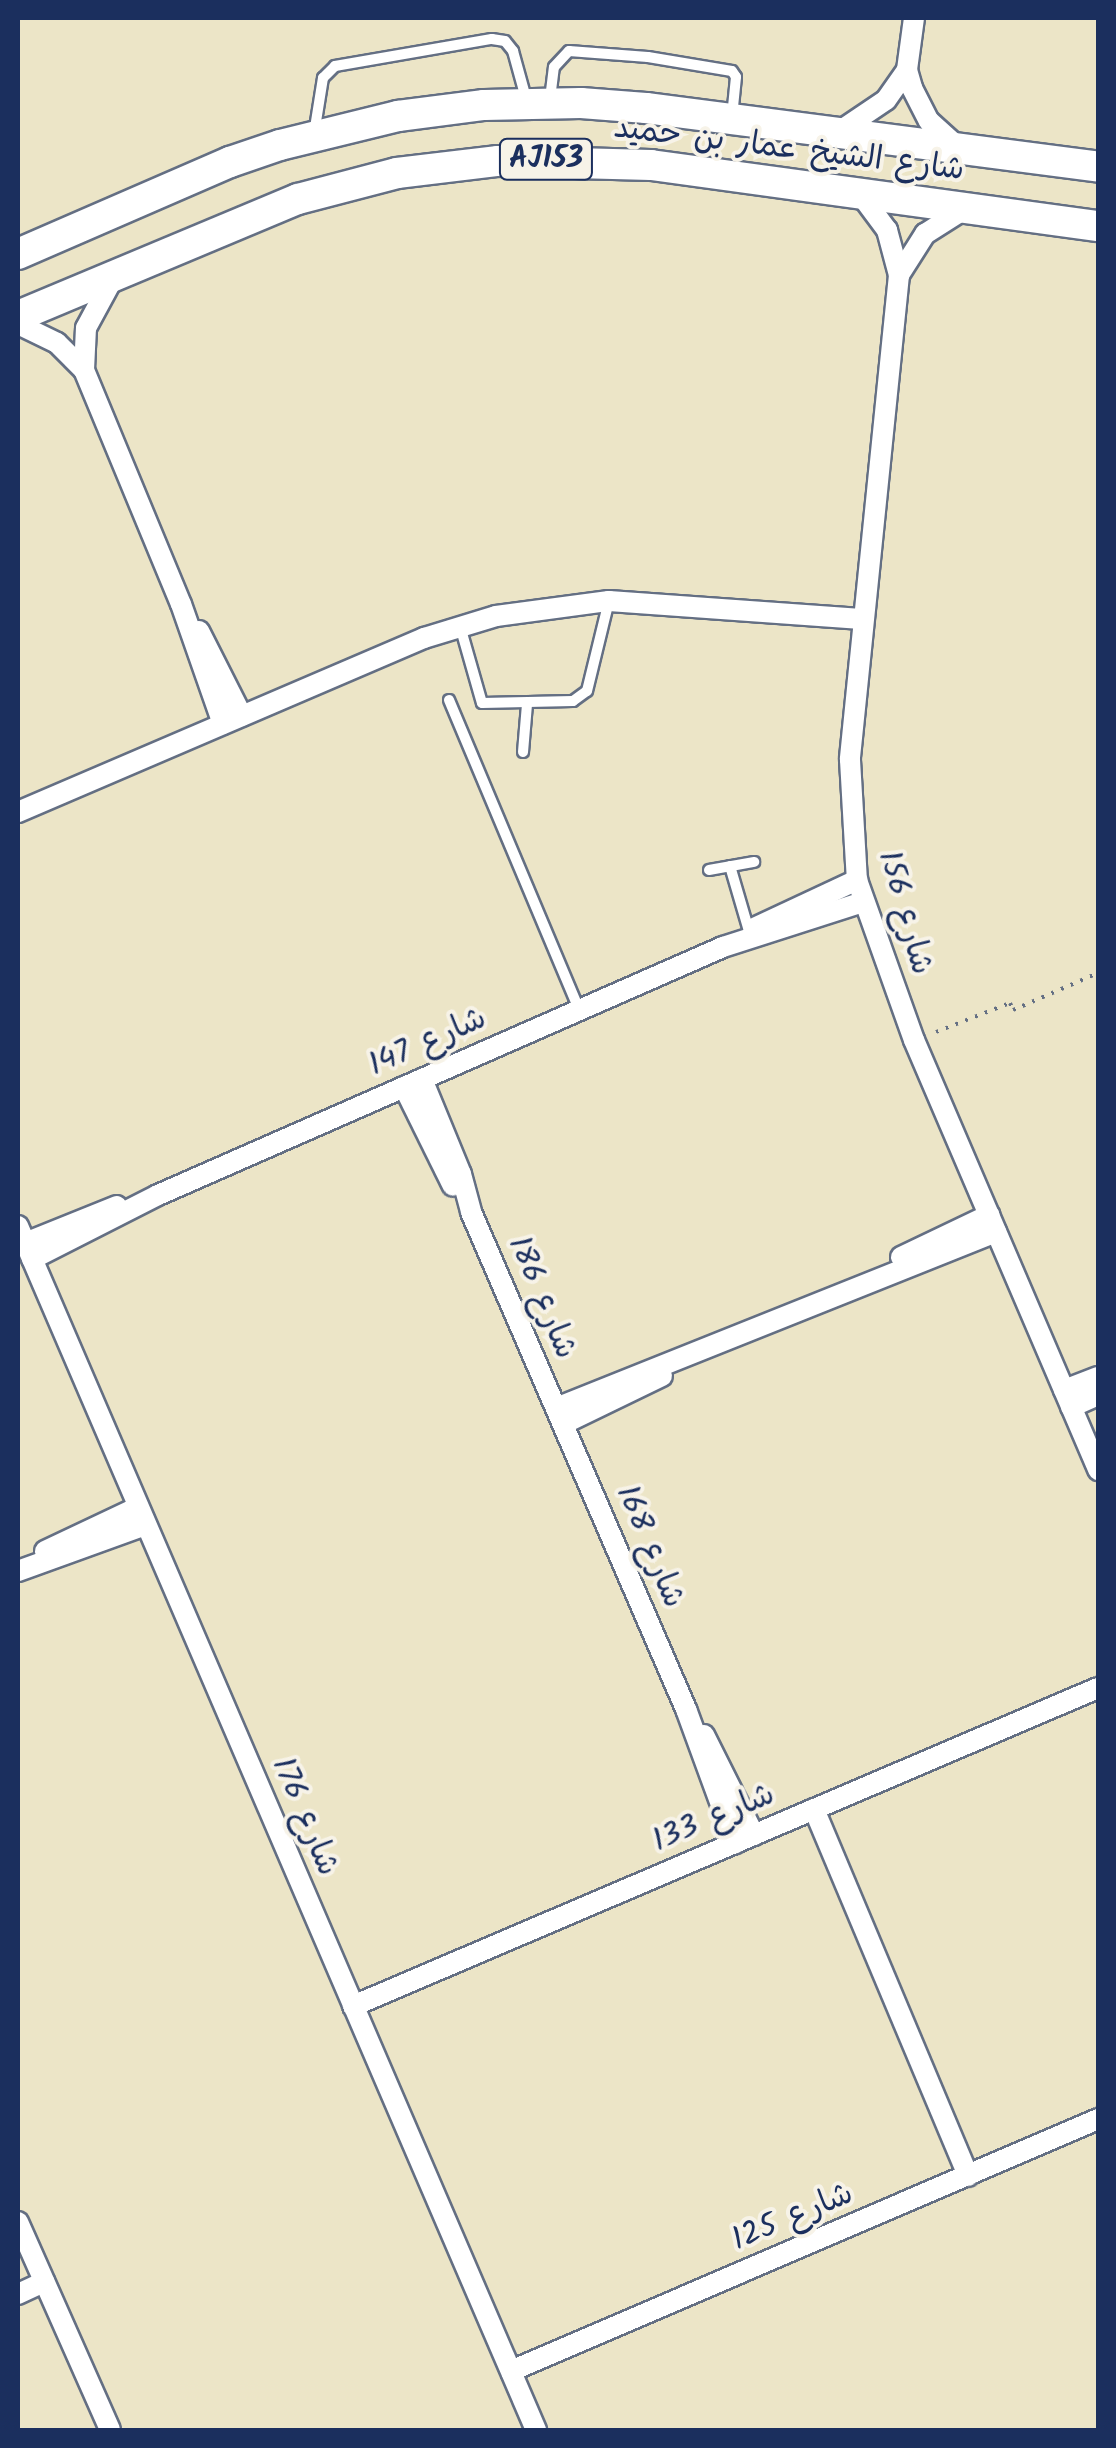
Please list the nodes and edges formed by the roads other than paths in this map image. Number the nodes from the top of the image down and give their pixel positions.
1 (914, 18) edge
2 (907, 70) junction
3 (538, 103) junction
4 (732, 118) junction
5 (840, 131) junction
6 (314, 134) junction
7 (957, 146) junction
8 (1098, 167) edge
9 (858, 192) junction
10 (966, 208) junction
11 (1098, 226) edge
12 (18, 254) edge
13 (117, 274) junction
14 (900, 275) junction
15 (18, 316) edge
16 (18, 324) edge
17 (84, 370) junction
18 (609, 602) junction
19 (861, 619) junction
20 (459, 625) junction
21 (449, 700) dead end
22 (527, 704) junction
23 (232, 720) junction
24 (523, 752) dead end
25 (18, 812) edge
26 (754, 862) dead end
27 (730, 866) junction
28 (709, 870) dead end
29 (857, 880) junction
30 (863, 902) junction
31 (749, 931) junction
32 (723, 947) junction
33 (579, 1010) junction
34 (413, 1083) junction
35 (993, 1224) junction
36 (25, 1243) edge
37 (1098, 1377) edge
38 (1098, 1395) edge
39 (1068, 1399) junction
40 (559, 1416) junction
41 (1098, 1470) edge
42 (142, 1516) junction
43 (18, 1569) edge
44 (1098, 1688) edge
45 (814, 1809) junction
46 (744, 1839) junction
47 (353, 2006) junction
48 (1098, 2120) edge
49 (968, 2176) junction
50 (18, 2222) edge
51 (44, 2282) junction
52 (18, 2294) edge
53 (511, 2372) junction
54 (110, 2430) edge
55 (536, 2430) edge

1 - 2 street
2 - 5 street
2 - 7 street
3 - 4 main road, شارع الشيخ عمار بن حميد / AJ153
3 - 4 lane
3 - 6 main road, شارع الشيخ عمار بن حميد / AJ153
3 - 6 lane
4 - 5 main road, شارع الشيخ عمار بن حميد / AJ153
5 - 7 main road, شارع الشيخ عمار بن حميد / AJ153
6 - 12 main road, شارع الشيخ عمار بن حميد / AJ153
7 - 8 main road, شارع الشيخ عمار بن حميد / AJ153
9 - 10 main road, شارع الشيخ عمار بن حميد / AJ153
9 - 13 main road, شارع الشيخ عمار بن حميد / AJ153
9 - 14 street, شارع 156
10 - 11 main road, شارع الشيخ عمار بن حميد / AJ153
10 - 14 street, شارع 156
13 - 15 main road, شارع الشيخ عمار بن حميد / AJ153
13 - 17 street
14 - 19 street, شارع 156
16 - 17 street
17 - 23 street
18 - 19 street
18 - 20 street
18 - 22 lane
19 - 29 street, شارع 156
20 - 22 lane
20 - 23 street
21 - 33 lane
22 - 24 lane
23 - 25 street
26 - 27 lane
27 - 28 lane
27 - 31 lane
29 - 30 street, شارع 156
29 - 31 street, شارع 147
30 - 32 street, شارع 147
30 - 35 street, شارع 156
31 - 32 street, شارع 147
32 - 33 street, شارع 147
33 - 34 street, شارع 147
34 - 36 street, شارع 147
34 - 40 street, شارع 186
35 - 39 street, شارع 156
35 - 40 street
36 - 42 street, شارع 176
37 - 39 street
38 - 39 street
39 - 41 street, شارع 156
40 - 46 street, شارع 168
42 - 43 street
42 - 47 street, شارع 176
44 - 45 street, شارع 133
45 - 46 street, شارع 133
45 - 49 street
46 - 47 street, شارع 133
47 - 53 street, شارع 176
48 - 49 street, شارع 125
49 - 53 street, شارع 125
50 - 51 street
51 - 52 street
51 - 54 street
53 - 55 street, شارع 176

